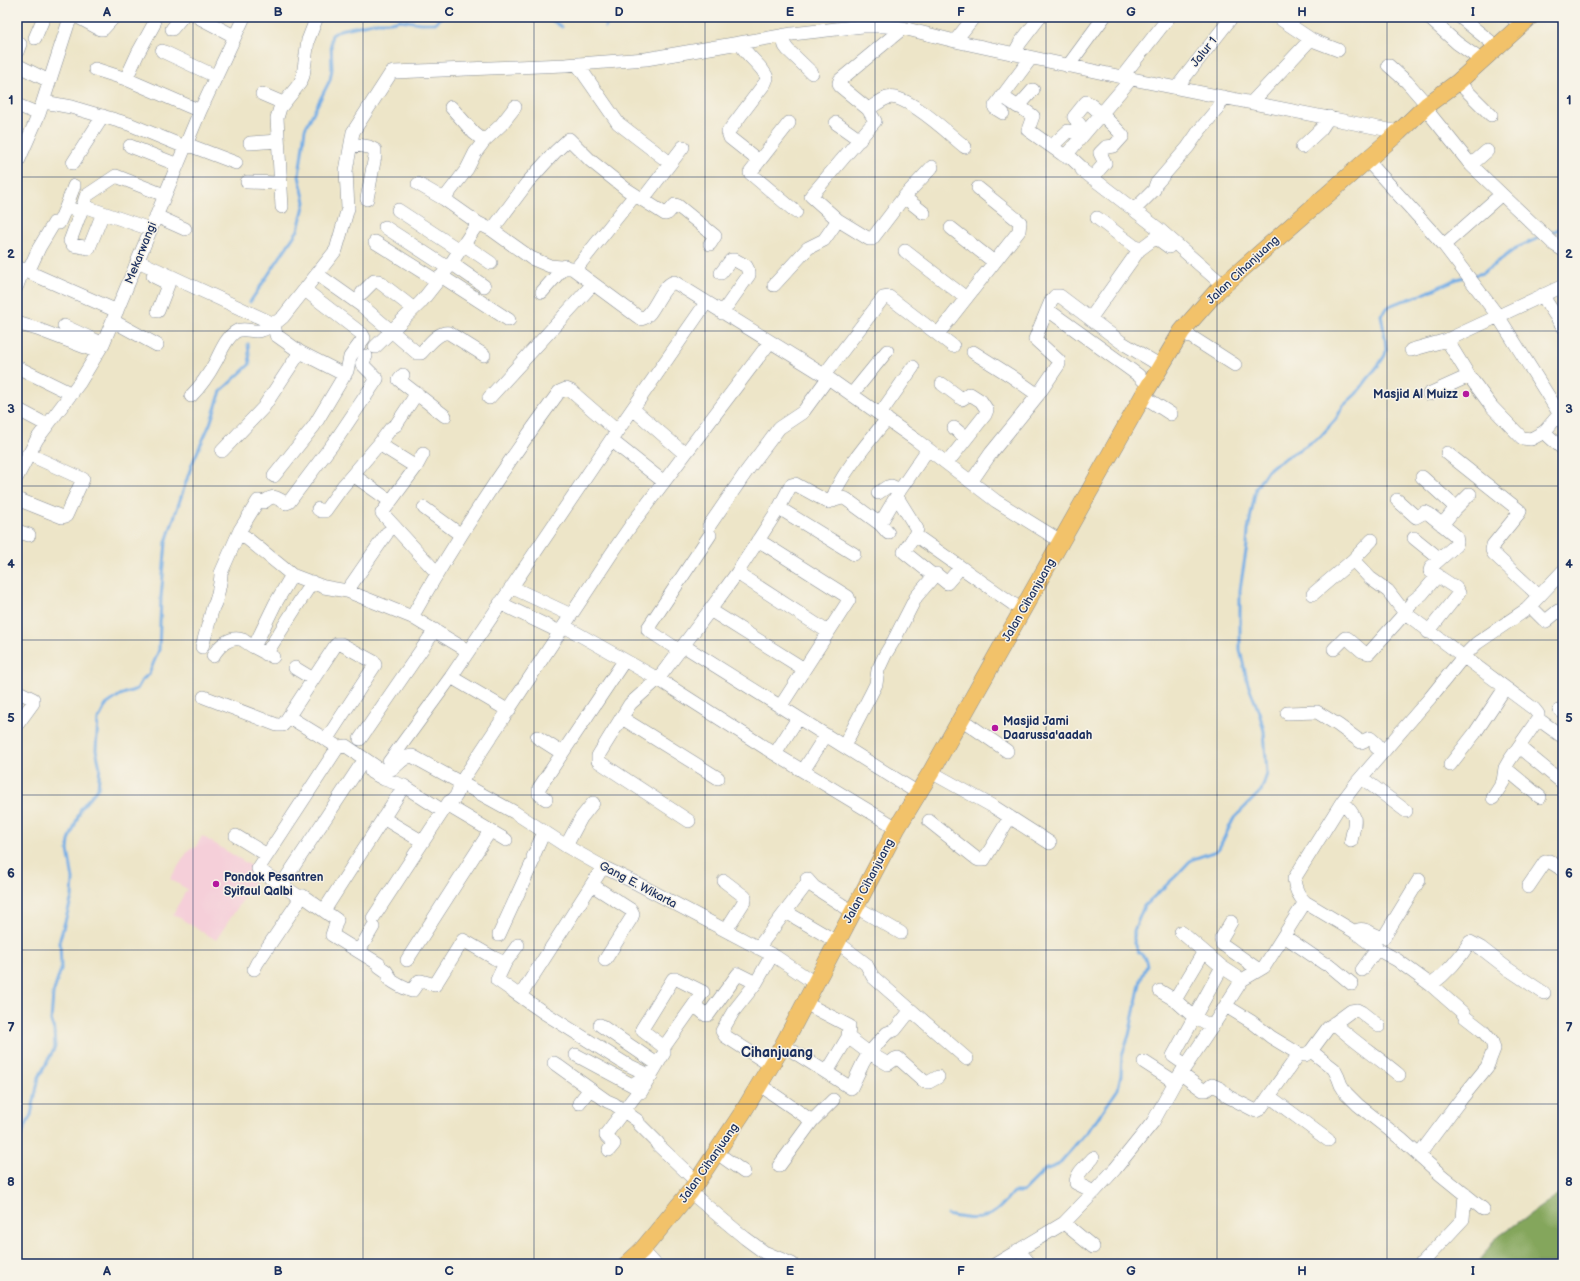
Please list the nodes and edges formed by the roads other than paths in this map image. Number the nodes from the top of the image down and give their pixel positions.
1 (44, 17) edge
2 (72, 17) edge
3 (78, 17) edge
4 (114, 17) edge
5 (182, 17) edge
6 (198, 17) edge
7 (244, 17) edge
8 (318, 17) edge
9 (893, 17) edge
10 (974, 17) edge
11 (1040, 17) edge
12 (1104, 17) edge
13 (1169, 17) edge
14 (1232, 17) edge
15 (1428, 17) edge
16 (1460, 17) edge
17 (1282, 20) dead end
18 (1520, 20) edge
19 (154, 24) dead end
20 (903, 28) junction
21 (172, 29) dead end
22 (234, 36) junction
23 (782, 36) junction
24 (35, 38) dead end
25 (1312, 40) junction
26 (955, 41) junction
27 (740, 43) junction
28 (1497, 47) junction
29 (1338, 50) dead end
30 (162, 51) dead end
31 (1014, 54) junction
32 (1031, 58) junction
33 (1481, 60) junction
34 (577, 64) junction
35 (17, 65) edge
36 (1388, 65) dead end
37 (1068, 66) junction
38 (95, 69) dead end
39 (812, 73) dead end
40 (215, 76) junction
41 (1127, 78) junction
42 (126, 79) junction
43 (49, 81) junction
44 (1458, 82) junction
45 (1177, 87) junction
46 (1032, 90) dead end
47 (262, 94) dead end
48 (1002, 96) junction
49 (1224, 97) junction
50 (44, 102) junction
51 (1252, 102) junction
52 (283, 103) junction
53 (17, 106) edge
54 (379, 106) dead end
55 (1019, 106) junction
56 (1426, 106) junction
57 (451, 107) dead end
58 (515, 107) dead end
59 (868, 109) junction
60 (200, 111) junction
61 (1003, 113) dead end
62 (39, 114) junction
63 (1491, 115) dead end
64 (103, 116) junction
65 (1101, 116) junction
66 (1329, 117) junction
67 (789, 123) dead end
68 (836, 123) dead end
69 (1400, 132) junction
70 (860, 140) junction
71 (484, 141) junction
72 (278, 142) junction
73 (250, 143) dead end
74 (357, 145) junction
75 (130, 146) dead end
76 (185, 146) junction
77 (1052, 146) junction
78 (683, 147) dead end
79 (965, 147) dead end
80 (1302, 147) dead end
81 (1487, 151) dead end
82 (1067, 154) junction
83 (1366, 159) junction
84 (759, 161) junction
85 (73, 163) dead end
86 (670, 163) junction
87 (17, 164) edge
88 (236, 164) dead end
89 (178, 165) junction
90 (1471, 165) junction
91 (932, 167) dead end
92 (1092, 178) junction
93 (247, 182) dead end
94 (280, 182) junction
95 (418, 184) dead end
96 (74, 186) dead end
97 (978, 188) dead end
98 (164, 195) junction
99 (905, 196) junction
100 (639, 197) junction
101 (366, 198) dead end
102 (444, 199) junction
103 (1496, 199) dead end
104 (66, 207) junction
105 (282, 207) dead end
106 (82, 209) junction
107 (398, 210) dead end
108 (1134, 210) junction
109 (796, 212) dead end
110 (102, 213) junction
111 (924, 213) dead end
112 (156, 216) junction
113 (1097, 218) dead end
114 (838, 220) junction
115 (478, 223) junction
116 (385, 227) dead end
117 (951, 228) dead end
118 (150, 229) junction
119 (185, 229) dead end
120 (492, 230) junction
121 (375, 242) dead end
122 (710, 244) dead end
123 (1444, 245) junction
124 (461, 247) junction
125 (1140, 250) junction
126 (1563, 250) edge
127 (905, 251) dead end
128 (994, 262) junction
129 (492, 263) dead end
130 (136, 264) junction
131 (570, 268) junction
132 (23, 269) edge
133 (444, 272) junction
134 (317, 274) junction
135 (721, 274) dead end
136 (593, 284) junction
137 (17, 286) edge
138 (484, 286) dead end
139 (774, 286) dead end
140 (1563, 286) edge
141 (1221, 288) junction
142 (305, 290) junction
143 (542, 292) dead end
144 (362, 294) dead end
145 (1542, 295) junction
146 (966, 298) junction
147 (706, 303) junction
148 (414, 309) junction
149 (1048, 310) junction
150 (158, 311) dead end
151 (722, 313) junction
152 (115, 316) junction
153 (1498, 316) junction
154 (509, 320) dead end
155 (1090, 320) junction
156 (17, 323) edge
157 (274, 324) junction
158 (64, 326) dead end
159 (1563, 327) edge
160 (392, 330) junction
161 (1182, 331) junction
162 (938, 334) junction
163 (1447, 340) junction
164 (770, 342) junction
165 (157, 345) dead end
166 (375, 346) dead end
167 (954, 346) dead end
168 (101, 348) junction
169 (1411, 350) dead end
170 (887, 351) dead end
171 (300, 352) junction
172 (973, 352) dead end
173 (484, 355) dead end
174 (366, 356) dead end
175 (1235, 365) dead end
176 (1161, 366) junction
177 (17, 367) edge
178 (913, 367) dead end
179 (345, 375) junction
180 (403, 375) dead end
181 (826, 376) junction
182 (1469, 376) junction
183 (942, 384) dead end
184 (1146, 391) junction
185 (417, 393) junction
186 (72, 394) junction
187 (852, 394) junction
188 (1429, 394) dead end
189 (1038, 395) junction
190 (191, 396) dead end
191 (489, 398) dead end
192 (17, 409) edge
193 (633, 409) junction
194 (1561, 412) edge
195 (1171, 414) dead end
196 (445, 416) dead end
197 (883, 417) junction
198 (47, 425) junction
199 (954, 428) dead end
200 (1544, 432) junction
201 (614, 435) junction
202 (966, 438) junction
203 (379, 444) junction
204 (1563, 448) edge
205 (928, 449) junction
206 (222, 451) dead end
207 (1447, 452) dead end
208 (28, 454) junction
209 (423, 454) dead end
210 (685, 454) junction
211 (947, 464) junction
212 (416, 467) junction
213 (353, 475) junction
214 (274, 476) dead end
215 (17, 477) edge
216 (1422, 477) dead end
217 (664, 482) junction
218 (971, 482) junction
219 (878, 493) dead end
220 (898, 494) junction
221 (1470, 494) dead end
222 (17, 499) edge
223 (1397, 500) dead end
224 (390, 501) junction
225 (833, 501) junction
226 (424, 508) dead end
227 (779, 508) junction
228 (318, 509) dead end
229 (1454, 510) junction
230 (1442, 525) junction
231 (387, 533) dead end
232 (460, 535) junction
233 (915, 535) junction
234 (244, 536) dead end
235 (1414, 538) dead end
236 (758, 540) junction
237 (1372, 540) dead end
238 (1062, 542) junction
239 (854, 554) dead end
240 (1353, 560) junction
241 (1440, 560) junction
242 (960, 568) junction
243 (1563, 571) edge
244 (437, 573) junction
245 (737, 573) junction
246 (292, 575) junction
247 (1438, 575) junction
248 (934, 576) junction
249 (312, 582) junction
250 (511, 586) junction
251 (346, 591) junction
252 (1313, 594) dead end
253 (1540, 596) junction
254 (500, 603) junction
255 (1530, 606) junction
256 (710, 610) junction
257 (1023, 611) junction
258 (1404, 613) junction
259 (1563, 614) edge
260 (412, 617) junction
261 (565, 624) junction
262 (435, 630) junction
263 (828, 632) junction
264 (1428, 632) junction
265 (202, 646) dead end
266 (254, 648) junction
267 (682, 648) junction
268 (1334, 649) dead end
269 (468, 651) junction
270 (213, 656) dead end
271 (1463, 657) junction
272 (624, 660) junction
273 (295, 668) dead end
274 (804, 669) junction
275 (451, 677) junction
276 (313, 679) junction
277 (658, 679) junction
278 (1505, 688) junction
279 (17, 691) edge
280 (204, 697) dead end
281 (780, 707) junction
282 (509, 711) junction
283 (1287, 713) dead end
284 (289, 717) junction
285 (622, 718) junction
286 (798, 718) junction
287 (961, 719) junction
288 (1538, 719) junction
289 (17, 725) edge
290 (826, 735) junction
291 (537, 737) dead end
292 (1563, 737) edge
293 (360, 739) dead end
294 (326, 740) junction
295 (844, 746) junction
296 (1519, 747) junction
297 (341, 751) junction
298 (1007, 751) dead end
299 (1382, 752) junction
300 (562, 753) junction
301 (775, 754) junction
302 (389, 762) dead end
303 (1450, 765) dead end
304 (360, 766) junction
305 (1505, 768) junction
306 (803, 771) junction
307 (931, 772) junction
308 (718, 778) dead end
309 (1362, 778) junction
310 (1562, 780) edge
311 (461, 783) junction
312 (404, 786) junction
313 (918, 793) junction
314 (1540, 797) dead end
315 (1493, 798) dead end
316 (546, 799) dead end
317 (1342, 802) junction
318 (593, 803) dead end
319 (446, 806) junction
320 (1406, 811) dead end
321 (1010, 817) junction
322 (383, 818) junction
323 (689, 821) dead end
324 (930, 821) dead end
325 (897, 828) junction
326 (490, 831) junction
327 (544, 832) junction
328 (236, 836) dead end
329 (506, 840) dead end
330 (1351, 841) dead end
331 (423, 842) junction
332 (1050, 843) dead end
333 (566, 846) junction
334 (267, 855) junction
335 (603, 867) junction
336 (1563, 870) edge
337 (1419, 880) dead end
338 (284, 881) dead end
339 (724, 881) dead end
340 (592, 885) junction
341 (1528, 887) dead end
342 (301, 898) junction
343 (1305, 902) junction
344 (326, 906) dead end
345 (854, 910) junction
346 (786, 912) junction
347 (1231, 922) dead end
348 (726, 930) junction
349 (1181, 932) dead end
350 (1355, 932) junction
351 (901, 933) dead end
352 (498, 935) dead end
353 (1284, 936) junction
354 (837, 942) junction
355 (518, 945) dead end
356 (758, 948) junction
357 (1377, 950) junction
358 (358, 951) junction
359 (1203, 953) junction
360 (772, 955) junction
361 (407, 960) dead end
362 (605, 960) dead end
363 (506, 963) junction
364 (1222, 967) junction
365 (254, 969) dead end
366 (1259, 970) junction
367 (1362, 970) dead end
368 (1242, 980) junction
369 (756, 983) junction
370 (816, 984) junction
371 (1352, 984) dead end
372 (1431, 985) junction
373 (1160, 991) dead end
374 (522, 993) dead end
375 (1544, 993) dead end
376 (1176, 1000) junction
377 (805, 1002) junction
378 (694, 1005) junction
379 (1226, 1006) junction
380 (910, 1011) junction
381 (1194, 1017) junction
382 (1334, 1023) junction
383 (600, 1025) dead end
384 (1379, 1026) dead end
385 (1212, 1027) junction
386 (848, 1037) junction
387 (783, 1045) junction
388 (664, 1047) junction
389 (1305, 1052) junction
390 (869, 1053) junction
391 (576, 1054) dead end
392 (967, 1059) dead end
393 (1144, 1062) dead end
394 (554, 1063) dead end
395 (657, 1064) junction
396 (772, 1066) junction
397 (827, 1072) junction
398 (1181, 1074) junction
399 (1400, 1075) dead end
400 (938, 1077) dead end
401 (648, 1081) junction
402 (760, 1085) junction
403 (590, 1089) junction
404 (1270, 1096) junction
405 (833, 1100) dead end
406 (579, 1103) dead end
407 (625, 1111) junction
408 (812, 1121) junction
409 (1328, 1140) dead end
410 (609, 1150) dead end
411 (717, 1153) junction
412 (1419, 1156) junction
413 (1093, 1158) dead end
414 (779, 1166) dead end
415 (744, 1172) dead end
416 (694, 1187) junction
417 (1094, 1192) junction
418 (1465, 1194) junction
419 (1483, 1209) dead end
420 (1064, 1223) junction
421 (1093, 1247) dead end
422 (642, 1250) junction
423 (1018, 1250) junction
424 (764, 1252) junction
425 (627, 1264) edge
426 (655, 1264) edge
427 (772, 1264) edge
428 (792, 1264) edge
429 (996, 1264) edge
430 (1030, 1264) edge
431 (1421, 1264) edge

1 - 24 street
2 - 43 street
3 - 4 street
5 - 21 street
6 - 22 street
7 - 22 street, Mekarwangi
8 - 52 street
9 - 20 street
10 - 26 street
11 - 31 street
12 - 37 street
13 - 41 street
14 - 45 street, Jalur 1
15 - 33 street
16 - 28 street
17 - 25 street
18 - 28 main road, Jalan Cihanjuang
19 - 42 street
20 - 23 street
20 - 26 street
20 - 59 street
22 - 40 street, Mekarwangi
23 - 27 street
23 - 39 street
25 - 29 street
25 - 51 street
26 - 31 street
27 - 34 street
27 - 84 street
28 - 33 main road, Jalan Cihanjuang
30 - 40 street
31 - 32 street
32 - 37 street
32 - 48 street
33 - 44 main road, Jalan Cihanjuang
34 - 74 street
34 - 86 street
35 - 43 street
36 - 56 street
37 - 41 street
38 - 42 street
40 - 60 street, Mekarwangi
41 - 45 street
41 - 65 street
42 - 60 street
43 - 50 street
44 - 56 main road, Jalan Cihanjuang
44 - 63 street
45 - 49 street
46 - 55 street
47 - 52 street
48 - 55 street
48 - 61 street
49 - 51 street
49 - 108 street
50 - 62 street
50 - 64 street
51 - 66 street
52 - 72 street
53 - 62 street
54 - 74 street
55 - 77 street
56 - 69 main road, Jalan Cihanjuang
56 - 90 street
57 - 71 street
58 - 71 street
59 - 70 street
59 - 79 street
60 - 76 street, Mekarwangi
62 - 87 street
64 - 76 street
64 - 85 street
65 - 77 street
65 - 82 street
65 - 92 street
66 - 69 street
66 - 80 street
67 - 84 street
68 - 70 street
69 - 83 main road, Jalan Cihanjuang
70 - 114 street
71 - 102 street
72 - 73 street
72 - 94 street
74 - 101 street
74 - 134 street
75 - 89 street
76 - 88 street
76 - 89 street, Mekarwangi
77 - 82 street
78 - 86 street
81 - 90 street
82 - 92 street
83 - 123 street
83 - 141 main road, Jalan Cihanjuang
84 - 109 street
86 - 100 street
89 - 98 street, Mekarwangi
90 - 126 street
91 - 99 street
92 - 108 street
93 - 94 street
94 - 105 street
95 - 102 street
96 - 104 street
97 - 128 street
98 - 106 street
98 - 112 street, Mekarwangi
99 - 111 street
99 - 114 street
100 - 120 street
100 - 122 street
100 - 131 street
102 - 115 street
103 - 123 street
104 - 106 street
104 - 132 street
106 - 110 street
106 - 110 street
107 - 124 street
108 - 141 street
110 - 118 street
112 - 118 street, Mekarwangi
112 - 119 street
113 - 125 street
114 - 139 street
115 - 120 street
115 - 124 street
116 - 133 street
117 - 128 street
118 - 130 street, Mekarwangi
120 - 131 street
121 - 133 street
123 - 153 street
124 - 129 street
124 - 133 street
125 - 141 street
125 - 155 street
127 - 146 street
128 - 146 street
130 - 150 street
130 - 152 street, Mekarwangi
130 - 157 street
131 - 136 street
131 - 143 street
132 - 137 street
132 - 152 street
133 - 138 street
133 - 148 street
133 - 154 street
134 - 142 street
134 - 160 street
135 - 151 street
136 - 147 street
136 - 191 street
140 - 145 street
141 - 161 main road, Jalan Cihanjuang
142 - 157 street
142 - 179 street
144 - 148 street
145 - 153 street
145 - 159 street
146 - 162 street
147 - 151 street
147 - 193 street
148 - 160 street
149 - 155 street
149 - 184 street
149 - 189 street
151 - 164 street
152 - 165 street
152 - 168 street, Mekarwangi
153 - 163 street
153 - 194 street
155 - 176 street
156 - 168 street
157 - 171 street
157 - 190 street
158 - 168 street
160 - 166 street
160 - 173 street
161 - 175 street
161 - 176 main road, Jalan Cihanjuang
162 - 167 street
162 - 181 street
163 - 169 street
163 - 182 street
164 - 181 street
164 - 210 street
168 - 186 street, Mekarwangi
170 - 187 street
171 - 179 street
171 - 206 street
172 - 189 street
174 - 265 street
176 - 184 main road, Jalan Cihanjuang
177 - 186 street
178 - 197 street
179 - 214 street
180 - 185 street
181 - 187 street
181 - 267 street
182 - 188 street
182 - 200 street
183 - 202 street
184 - 195 street
184 - 238 main road, Jalan Cihanjuang
185 - 196 street
185 - 203 street
186 - 198 street, Mekarwangi
187 - 197 street
189 - 218 street
192 - 198 street
193 - 201 street
193 - 210 street
194 - 200 street
197 - 205 street
197 - 225 street
198 - 208 street, Mekarwangi
199 - 202 street
200 - 204 street
201 - 217 street
201 - 232 street
201 - 250 street
202 - 211 street
203 - 212 street
203 - 213 street
205 - 211 street
205 - 220 street
207 - 253 street
208 - 215 street, Mekarwangi
208 - 222 street
209 - 212 street
210 - 217 street
211 - 218 street
212 - 224 street
213 - 224 street
213 - 228 street
216 - 229 street
217 - 261 street
218 - 238 street
219 - 220 street
220 - 225 street
220 - 233 street
221 - 229 street
223 - 230 street
224 - 244 street
225 - 227 street
226 - 232 street
227 - 236 street
227 - 239 street
229 - 230 street
230 - 241 street
231 - 251 street
232 - 244 street
233 - 242 street
233 - 248 street
234 - 246 street
235 - 241 street
236 - 245 street
236 - 263 street
237 - 240 street
238 - 257 main road, Jalan Cihanjuang
240 - 252 street
240 - 258 street
241 - 247 street
242 - 248 street
242 - 257 street
243 - 253 street
244 - 260 street
245 - 256 street
245 - 263 street
246 - 249 street
246 - 266 street
247 - 258 street
247 - 264 street
248 - 295 street
249 - 251 street
249 - 266 street
250 - 254 street
250 - 261 street
251 - 260 street
253 - 255 street
254 - 261 street
254 - 269 street
255 - 259 street
255 - 271 street
256 - 267 street
256 - 274 street
257 - 287 main road, Jalan Cihanjuang
258 - 264 street
258 - 268 street
260 - 262 street
261 - 272 street
261 - 282 street
262 - 269 street
262 - 293 street
263 - 274 street
264 - 271 street
266 - 270 street
267 - 277 street
267 - 281 street
269 - 275 street
271 - 278 street
271 - 299 street
272 - 277 street
272 - 300 street
273 - 276 street
274 - 281 street
275 - 282 street
275 - 302 street
276 - 284 street
276 - 294 street
277 - 285 street
277 - 301 street
278 - 288 street
278 - 303 street
279 - 289 street
280 - 284 street
281 - 286 street
282 - 311 street
283 - 299 street
284 - 294 street
285 - 308 street
285 - 323 street
286 - 290 street
286 - 301 street
287 - 298 street
287 - 307 main road, Jalan Cihanjuang
288 - 292 street
288 - 296 street
290 - 295 street
290 - 306 street
291 - 300 street
294 - 297 street
295 - 313 street
296 - 305 street
296 - 310 street
297 - 304 street
297 - 311 street, Gang E. Wikarta
297 - 334 street
299 - 309 street
300 - 316 street
301 - 306 street
304 - 312 street
304 - 338 street
305 - 314 street
305 - 315 street
306 - 325 street
307 - 313 main road, Jalan Cihanjuang
307 - 321 street
309 - 317 street
309 - 320 street
311 - 319 street
311 - 327 street, Gang E. Wikarta
312 - 319 street
312 - 322 street
313 - 325 main road, Jalan Cihanjuang
317 - 330 street
317 - 343 street
318 - 333 street
319 - 326 street
319 - 331 street
321 - 324 street
321 - 332 street
322 - 331 street
322 - 344 street
325 - 345 main road, Jalan Cihanjuang
326 - 329 street
326 - 361 street
327 - 333 street, Gang E. Wikarta
327 - 352 street
328 - 334 street
331 - 358 street
333 - 335 street, Gang E. Wikarta
334 - 342 street
335 - 340 street
335 - 348 street, Gang E. Wikarta
336 - 341 street
337 - 350 street
339 - 348 street
340 - 362 street
340 - 374 street
342 - 358 street
342 - 365 street
343 - 350 street
343 - 353 street
345 - 346 street
345 - 351 street
345 - 354 main road, Jalan Cihanjuang
346 - 354 street
346 - 356 street
347 - 366 street
348 - 356 street, Gang E. Wikarta
349 - 359 street
350 - 357 street
353 - 366 street
353 - 371 street
354 - 370 main road, Jalan Cihanjuang
354 - 380 street
355 - 363 street
356 - 360 street, Gang E. Wikarta
357 - 367 street
357 - 372 street
358 - 363 street
359 - 364 street
359 - 376 street
360 - 369 street
360 - 370 street, Gang E. Wikarta
363 - 401 street
364 - 368 street
364 - 381 street
366 - 368 street
368 - 379 street
369 - 378 street
369 - 396 street
370 - 377 main road, Jalan Cihanjuang
372 - 375 street
372 - 412 street
373 - 376 street
376 - 381 street
377 - 386 street
377 - 387 main road, Jalan Cihanjuang
378 - 388 street
378 - 388 street
379 - 385 street
379 - 389 street
380 - 390 street
380 - 392 street
381 - 385 street
381 - 398 street
382 - 384 street
382 - 389 street
382 - 399 street
383 - 395 street
385 - 398 street
386 - 390 street
386 - 397 street
387 - 396 main road, Jalan Cihanjuang
387 - 397 street
388 - 395 street
389 - 404 street
389 - 412 street
390 - 397 street
390 - 400 street
391 - 401 street
393 - 398 street
394 - 403 street
395 - 401 street
396 - 402 main road, Jalan Cihanjuang
398 - 404 street
398 - 417 street
401 - 407 street
402 - 408 street
402 - 411 main road, Jalan Cihanjuang
403 - 406 street
403 - 407 street
404 - 409 street
405 - 408 street
407 - 410 street
407 - 416 street
408 - 414 street
411 - 415 street
411 - 416 main road, Jalan Cihanjuang
412 - 418 street
413 - 417 street
416 - 422 main road, Jalan Cihanjuang
416 - 424 street
417 - 420 street
418 - 419 street
418 - 431 street
420 - 421 street
420 - 423 street
422 - 425 main road, Jalan Cihanjuang
422 - 426 street
423 - 429 street
423 - 430 street
424 - 427 street
424 - 428 street

